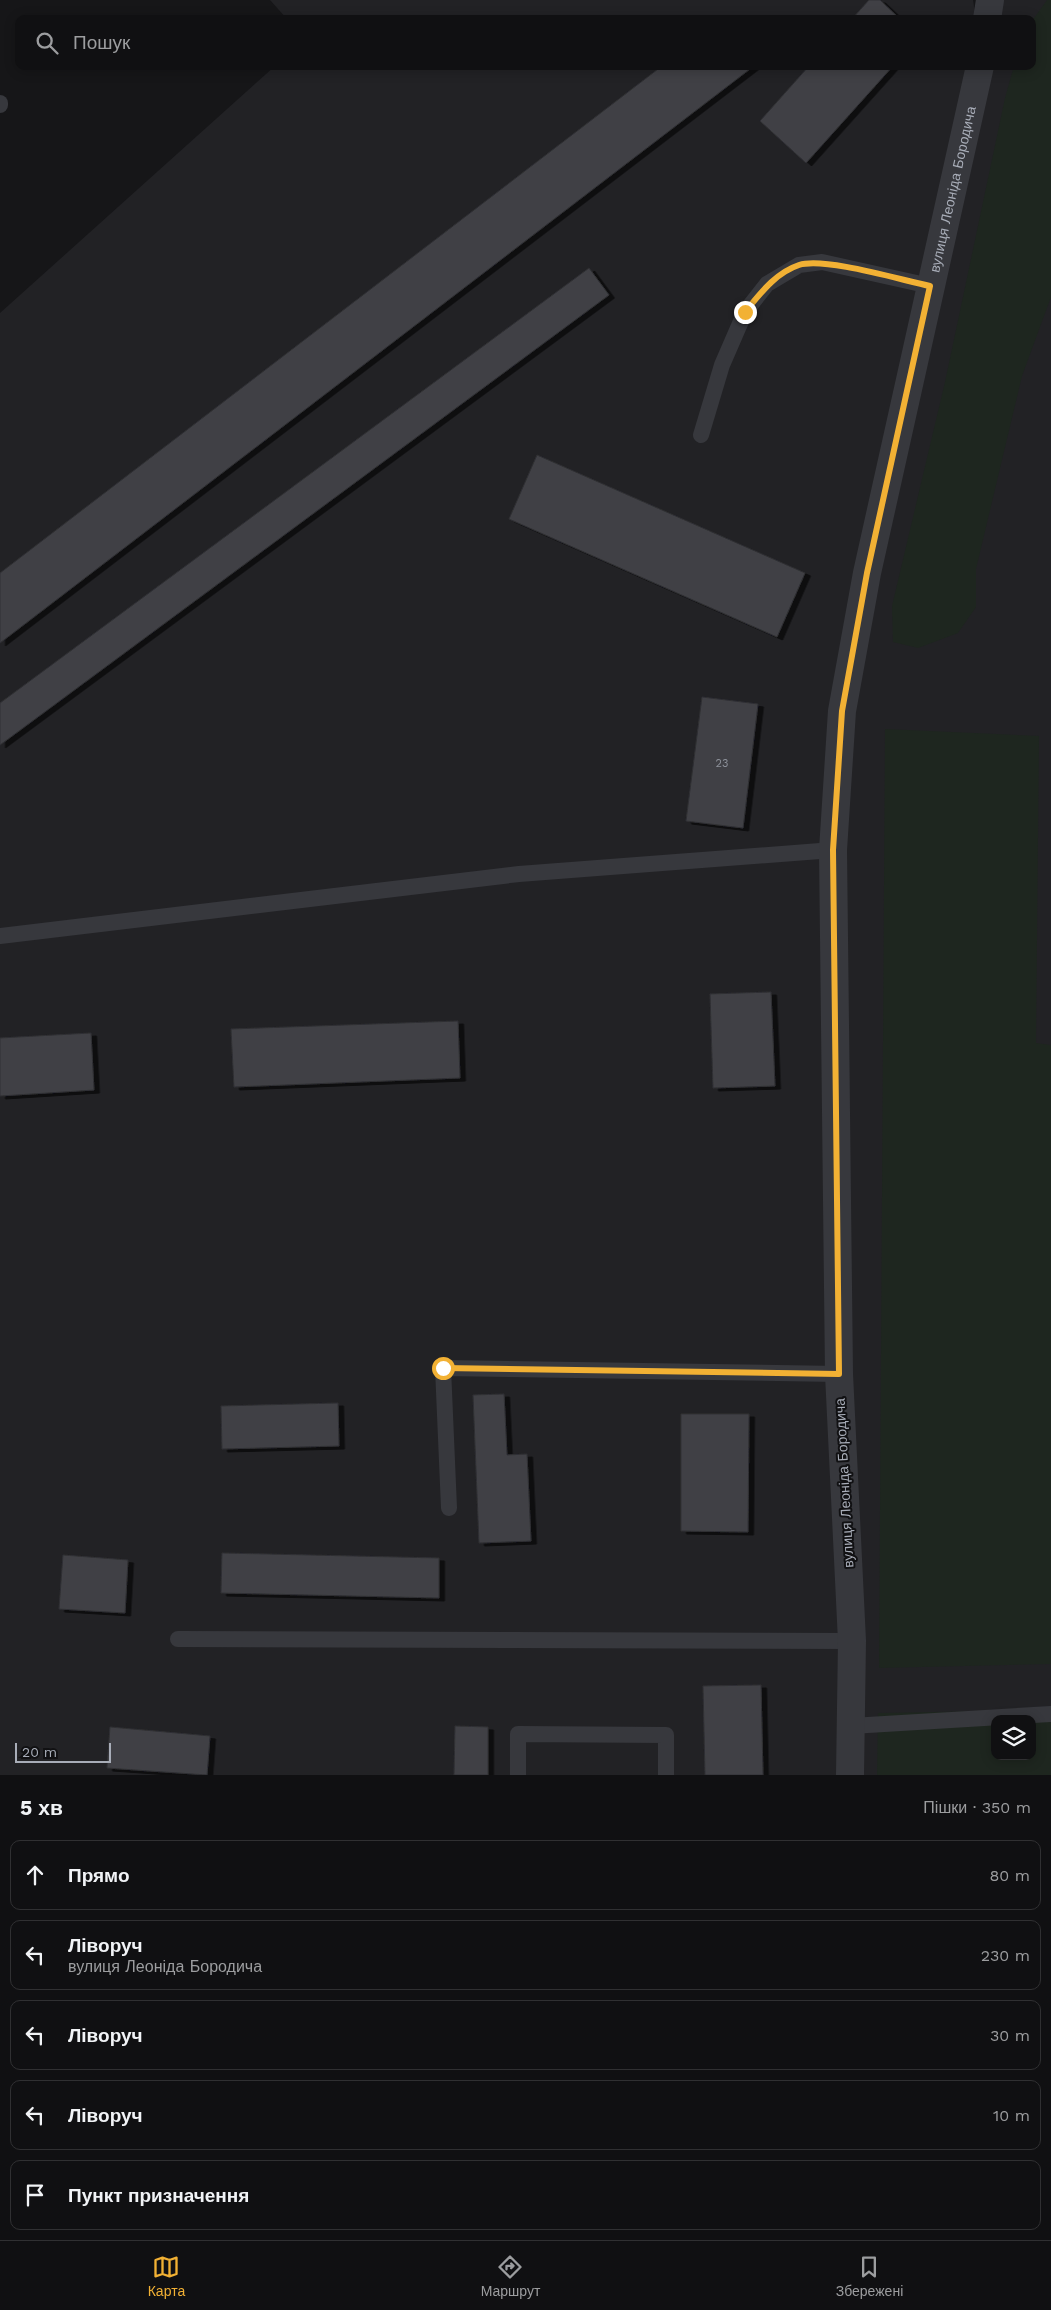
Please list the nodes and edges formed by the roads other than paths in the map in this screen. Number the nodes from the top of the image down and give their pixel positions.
1 (990, 0) edge
2 (988, 15) edge
3 (979, 70) edge
4 (930, 286) junction
5 (702, 435) dead end
6 (833, 850) junction
7 (0, 936) edge
8 (839, 1374) junction
9 (449, 1508) dead end
10 (178, 1639) dead end
11 (852, 1641) junction
12 (1051, 1714) edge
13 (851, 1726) junction
14 (518, 1775) edge
15 (666, 1775) edge
16 (850, 1775) edge

1 - 2 street
3 - 4 street, вулиця Леоніда Бородича
4 - 5 lane
4 - 6 street, вулиця Леоніда Бородича
6 - 7 lane
6 - 8 street, вулиця Леоніда Бородича
8 - 9 lane
8 - 11 street, вулиця Леоніда Бородича
10 - 11 lane
11 - 13 street, вулиця Леоніда Бородича
12 - 13 lane
13 - 16 street, вулиця Леоніда Бородича
14 - 15 lane

